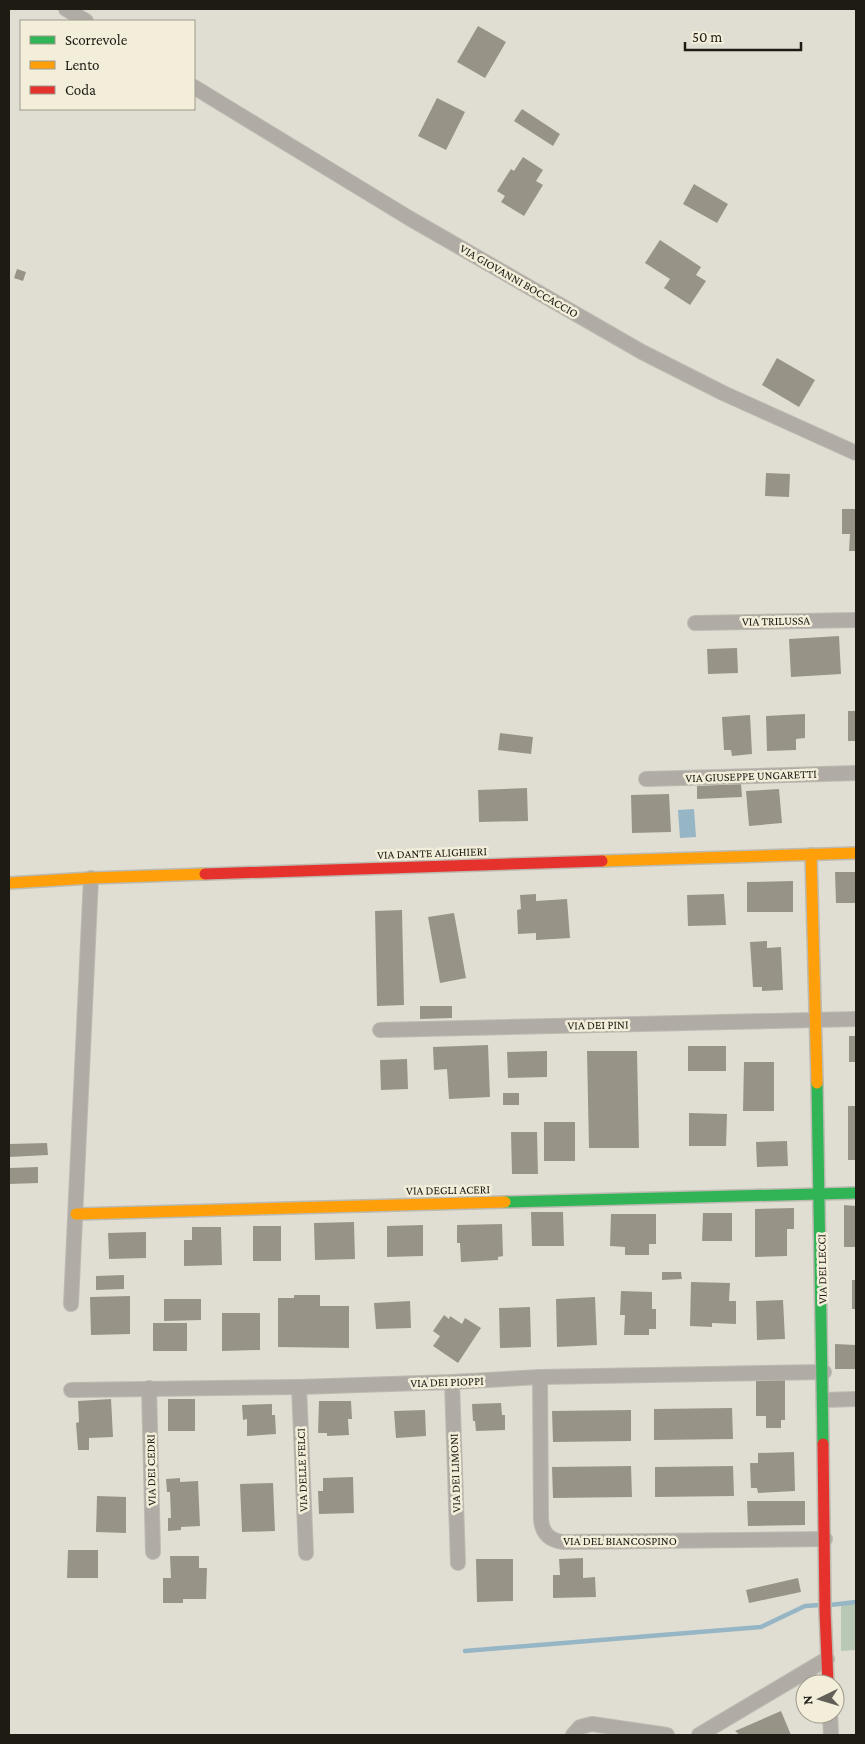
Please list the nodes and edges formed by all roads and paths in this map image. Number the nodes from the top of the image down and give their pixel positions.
1 (66, 9) edge
2 (84, 20) edge
3 (195, 88) edge
4 (856, 453) edge
5 (856, 620) edge
6 (696, 623) dead end
7 (856, 773) edge
8 (646, 779) dead end
9 (856, 853) edge
10 (811, 854) junction
11 (91, 878) junction
12 (9, 883) edge
13 (856, 1019) edge
14 (816, 1020) junction
15 (380, 1030) dead end
16 (856, 1193) edge
17 (820, 1195) junction
18 (76, 1214) junction
19 (71, 1304) dead end
20 (824, 1372) junction
21 (540, 1377) junction
22 (452, 1382) junction
23 (299, 1387) junction
24 (149, 1388) junction
25 (71, 1390) dead end
26 (856, 1399) edge
27 (824, 1400) junction
28 (825, 1539) junction
29 (153, 1552) dead end
30 (306, 1553) dead end
31 (458, 1563) dead end
32 (827, 1659) junction
33 (828, 1674) edge
34 (576, 1731) edge
35 (667, 1735) edge
36 (699, 1735) edge

1 - 2 street
3 - 4 street, VIA GIOVANNI BOCCACCIO
5 - 6 street, VIA TRILUSSA
7 - 8 street, VIA GIUSEPPE UNGARETTI
9 - 10 street, VIA DANTE ALIGHIERI
10 - 11 street, VIA DANTE ALIGHIERI
10 - 14 street, VIA DEI LECCI
11 - 12 street, VIA DANTE ALIGHIERI
11 - 18 street
13 - 14 street, VIA DEI PINI
14 - 15 street, VIA DEI PINI
14 - 17 street, VIA DEI LECCI
16 - 17 street, VIA DEGLI ACERI
17 - 18 street, VIA DEGLI ACERI
17 - 20 street, VIA DEI LECCI
18 - 19 street
20 - 21 street, VIA DEI PIOPPI
20 - 27 street, VIA DEI LECCI
21 - 22 street, VIA DEI PIOPPI
21 - 28 street, VIA DEL BIANCOSPINO
22 - 23 street, VIA DEI PIOPPI
22 - 31 street, VIA DEI LIMONI
23 - 24 street, VIA DEI PIOPPI
23 - 30 street, VIA DELLE FELCI
24 - 25 street, VIA DEI PIOPPI
24 - 29 street, VIA DEI CEDRI
26 - 27 street
27 - 28 street, VIA DEI LECCI
28 - 32 street, VIA DEI LECCI
32 - 33 street, VIA DEI LECCI
32 - 36 street
34 - 35 street

